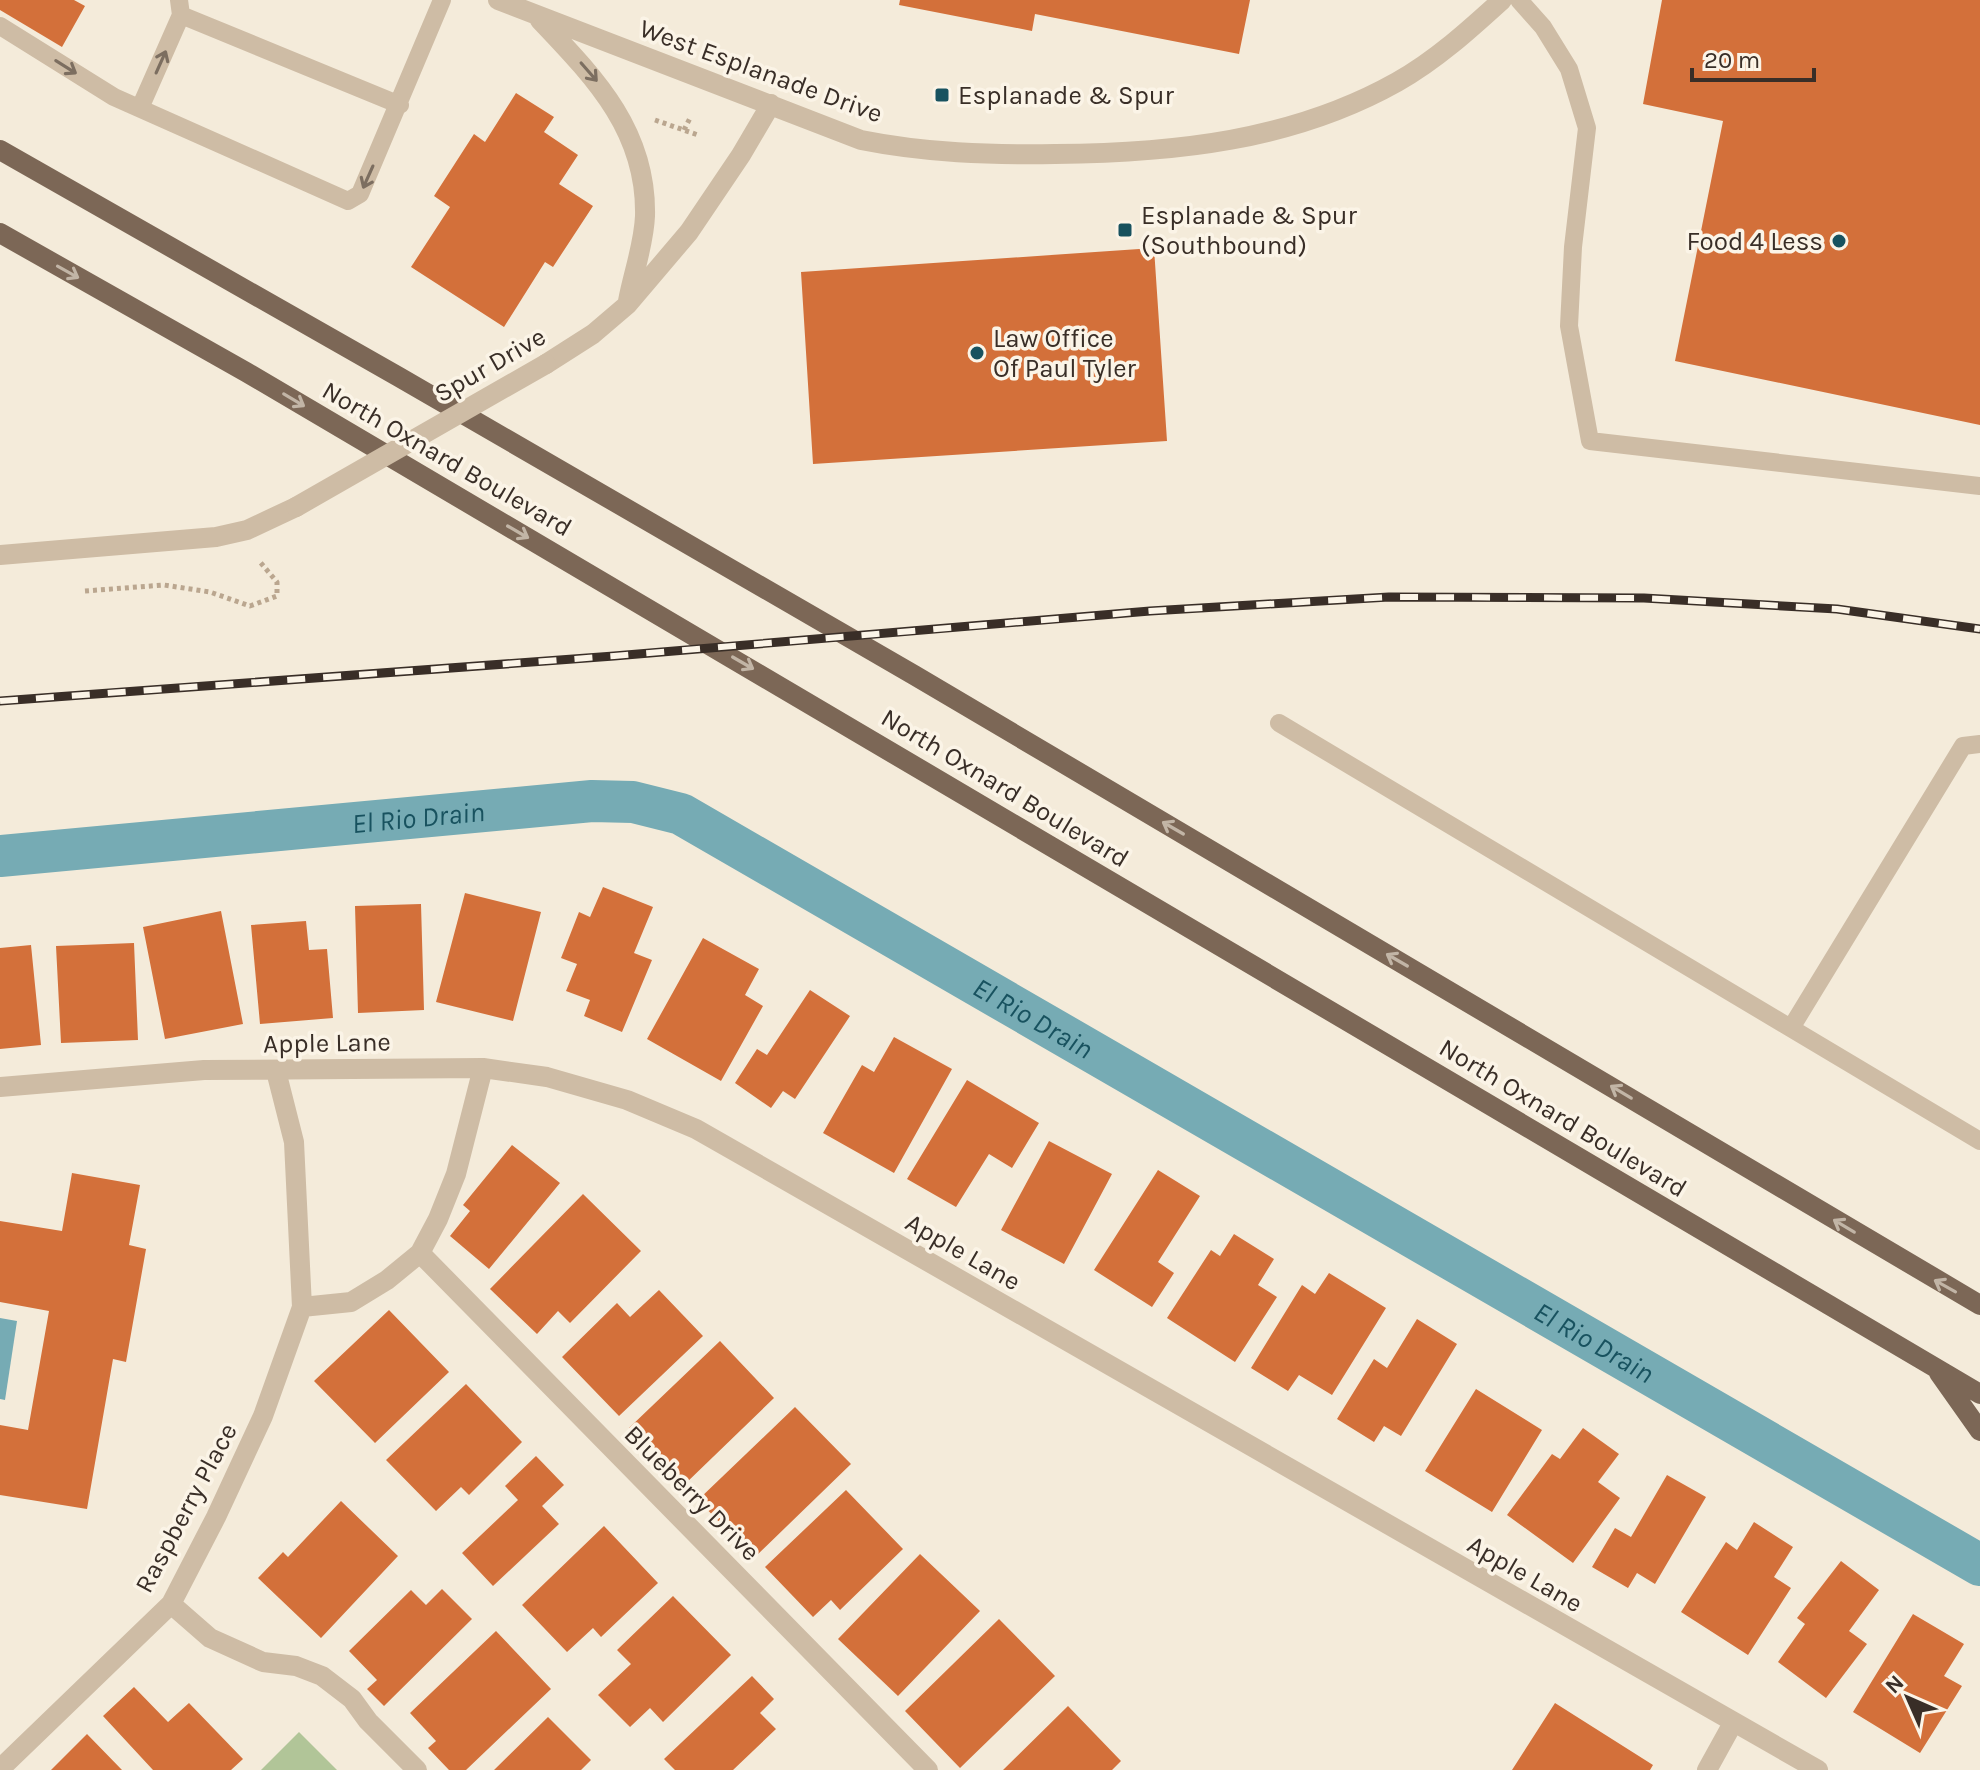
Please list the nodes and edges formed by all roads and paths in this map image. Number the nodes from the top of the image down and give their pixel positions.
1 (442, 0) edge
2 (498, 0) edge
3 (1502, 0) edge
4 (1519, 0) edge
5 (180, 8) edge
6 (536, 15) junction
7 (0, 26) edge
8 (771, 104) junction
9 (400, 105) junction
10 (140, 108) junction
11 (647, 117) dead end
12 (690, 118) dead end
13 (684, 130) junction
14 (698, 135) dead end
15 (0, 150) edge
16 (0, 233) edge
17 (627, 305) junction
18 (1980, 486) edge
19 (0, 555) edge
20 (260, 562) dead end
21 (85, 591) dead end
22 (1279, 723) dead end
23 (1980, 744) edge
24 (1791, 1028) junction
25 (483, 1068) junction
26 (276, 1071) junction
27 (0, 1087) edge
28 (1980, 1141) edge
29 (420, 1253) junction
30 (1980, 1305) edge
31 (302, 1307) junction
32 (1934, 1366) junction
33 (1980, 1394) edge
34 (1980, 1431) edge
35 (171, 1604) junction
36 (1733, 1723) junction
37 (0, 1769) edge
38 (417, 1770) edge
39 (928, 1770) edge
40 (1707, 1770) edge
41 (1818, 1770) edge

1 - 9 lane
2 - 6 street, West Esplanade Drive
3 - 8 street, West Esplanade Drive
4 - 18 lane
5 - 9 lane
10 -> 5 lane
6 - 8 street, West Esplanade Drive
6 -> 17 street
7 -> 10 lane
8 - 17 street, Spur Drive
9 -> 10 lane
11 - 13 path
12 - 13 path
13 - 14 path
30 -> 15 main road, North Oxnard Boulevard
16 -> 32 main road, North Oxnard Boulevard
17 - 19 street, Spur Drive, bridge
20 - 21 path
22 - 24 lane
23 - 24 lane
24 - 28 lane
25 - 26 street, Apple Lane
25 - 29 street
25 - 36 street, Apple Lane
26 - 27 street, Apple Lane
26 - 31 street, Raspberry Place
29 - 31 street
29 - 39 street, Blueberry Drive
31 - 35 street, Raspberry Place
32 - 33 main road, North Oxnard Boulevard
32 - 34 main road
35 - 37 street, Raspberry Place
35 - 38 street
36 - 40 street
36 - 41 street, Apple Lane

